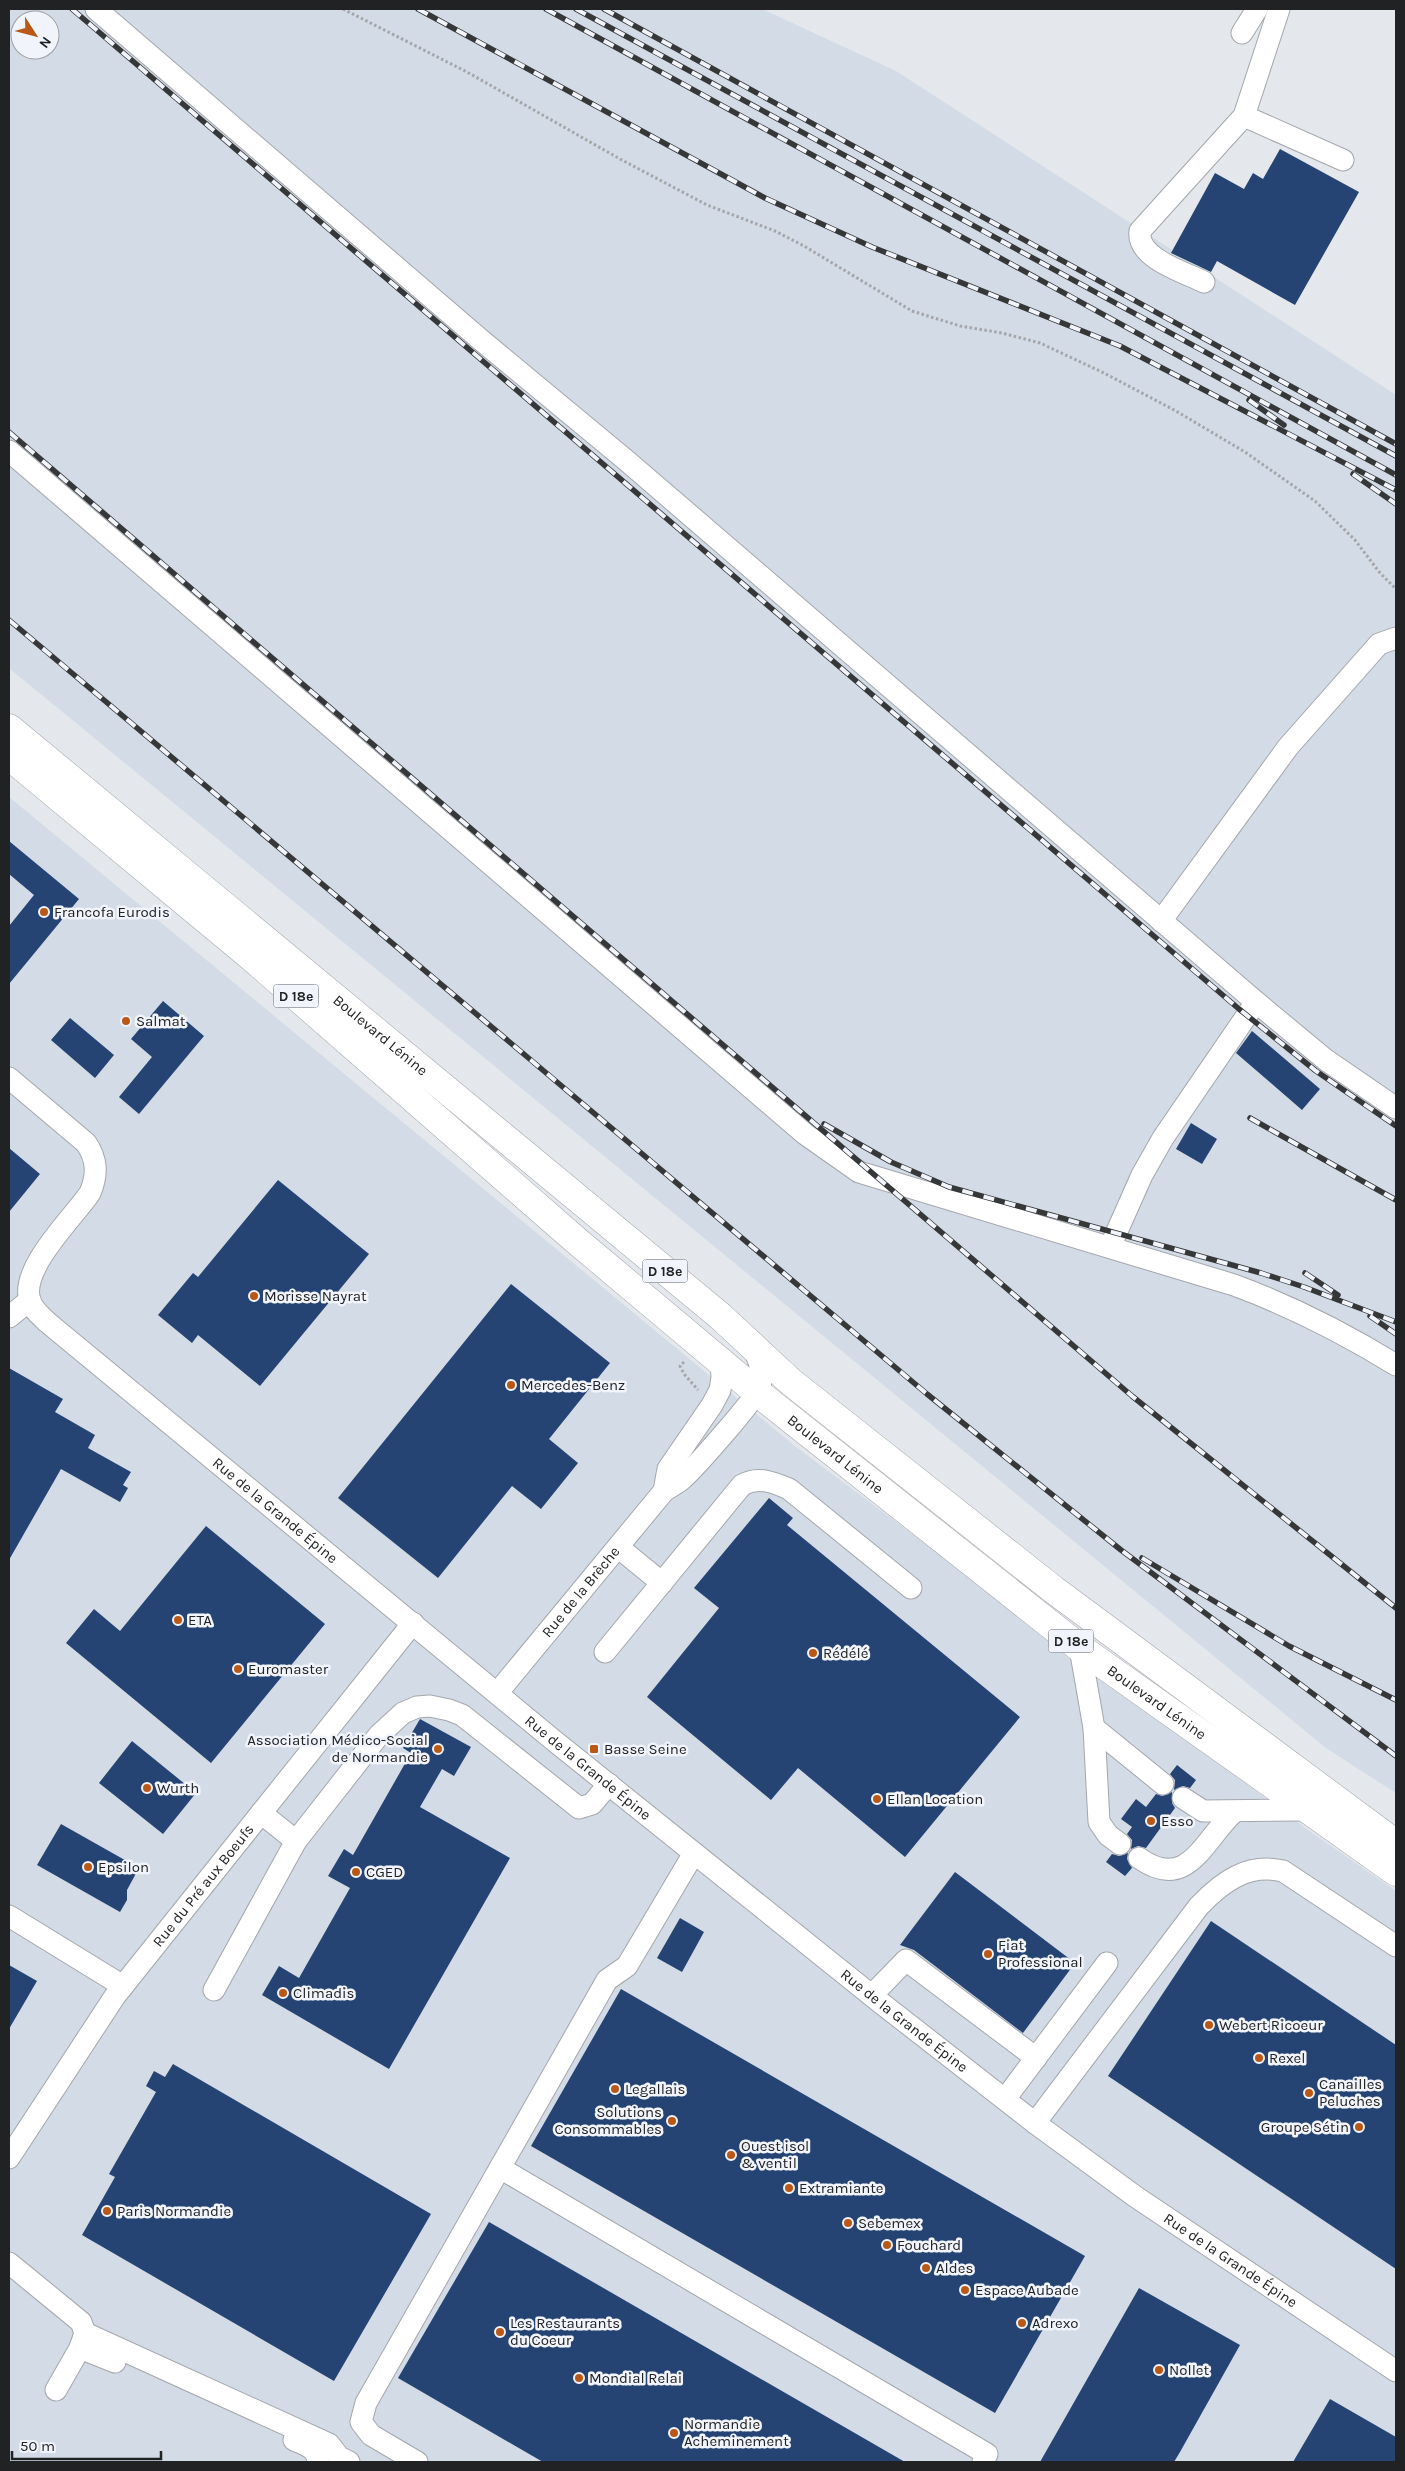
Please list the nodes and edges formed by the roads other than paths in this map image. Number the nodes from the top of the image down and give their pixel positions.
1 (96, 9) edge
2 (1257, 9) edge
3 (1279, 9) edge
4 (1242, 33) dead end
5 (1244, 116) junction
6 (1343, 160) dead end
7 (1204, 282) dead end
8 (9, 452) edge
9 (1396, 638) edge
10 (9, 728) edge
11 (9, 756) edge
12 (1161, 921) junction
13 (1256, 1002) junction
14 (9, 1078) edge
15 (1396, 1108) edge
16 (1110, 1247) junction
17 (30, 1300) junction
18 (9, 1317) edge
19 (751, 1345) junction
20 (1396, 1365) edge
21 (791, 1382) junction
22 (745, 1384) junction
23 (664, 1491) junction
24 (618, 1547) junction
25 (662, 1583) junction
26 (911, 1588) dead end
27 (413, 1623) junction
28 (1080, 1648) junction
29 (605, 1652) dead end
30 (498, 1692) junction
31 (1094, 1728) junction
32 (609, 1784) junction
33 (1163, 1784) dead end
34 (1183, 1798) dead end
35 (1306, 1810) junction
36 (1234, 1812) junction
37 (261, 1813) junction
38 (296, 1842) junction
39 (1120, 1844) dead end
40 (1396, 1844) edge
41 (694, 1853) junction
42 (1139, 1858) dead end
43 (1396, 1872) edge
44 (9, 1916) edge
45 (1396, 1946) edge
46 (1107, 1963) dead end
47 (123, 1986) junction
48 (214, 1990) dead end
49 (872, 1995) junction
50 (1036, 2058) junction
51 (1005, 2099) junction
52 (1035, 2123) junction
53 (9, 2158) edge
54 (500, 2168) junction
55 (9, 2263) edge
56 (83, 2340) junction
57 (1396, 2371) edge
58 (56, 2390) dead end
59 (341, 2460) edge
60 (318, 2462) edge
61 (417, 2462) edge
62 (983, 2462) edge

1 - 12 street
2 - 4 street
3 - 5 street
5 - 6 street
5 - 7 street
8 - 16 street
9 - 12 street
10 - 19 main road, Boulevard Lénine / D 18e
11 - 22 main road, Boulevard Lénine / D 18e
12 - 13 street
13 - 15 street
13 - 16 street
14 - 17 street
16 - 20 street
17 - 18 street
17 - 27 street, Rue de la Grande Épine
19 - 21 main road, Boulevard Lénine / D 18e
19 - 22 street, Boulevard Lénine / D 18e
21 - 22 street, Boulevard Lénine / D 18e
21 - 40 main road, Boulevard Lénine / D 18e
22 - 23 street, Rue de la Brèche
22 - 23 street, Rue de la Brèche
22 - 28 main road, Boulevard Lénine / D 18e
23 - 24 street, Rue de la Brèche
24 - 25 street
24 - 30 street, Rue de la Brèche
25 - 26 street
25 - 29 street
27 - 30 street, Rue de la Grande Épine
27 - 37 street, Rue du Pré aux Boeufs
28 - 31 street
28 - 35 main road, Boulevard Lénine / D 18e
30 - 32 street, Rue de la Grande Épine
31 - 33 street
31 - 39 street
32 - 38 street
32 - 41 street, Rue de la Grande Épine
34 - 36 street
35 - 36 street
35 - 43 main road, Boulevard Lénine / D 18e
36 - 42 street
37 - 38 street
37 - 47 street, Rue du Pré aux Boeufs
38 - 48 street
41 - 49 street, Rue de la Grande Épine
41 - 54 street
44 - 47 street
45 - 52 street
46 - 50 street
47 - 53 street, Rue du Pré aux Boeufs
49 - 50 street
49 - 51 street, Rue de la Grande Épine
50 - 51 street
51 - 52 street, Rue de la Grande Épine
52 - 57 street, Rue de la Grande Épine
54 - 61 street
54 - 62 street
55 - 56 street
56 - 58 street
56 - 59 street
56 - 60 street

